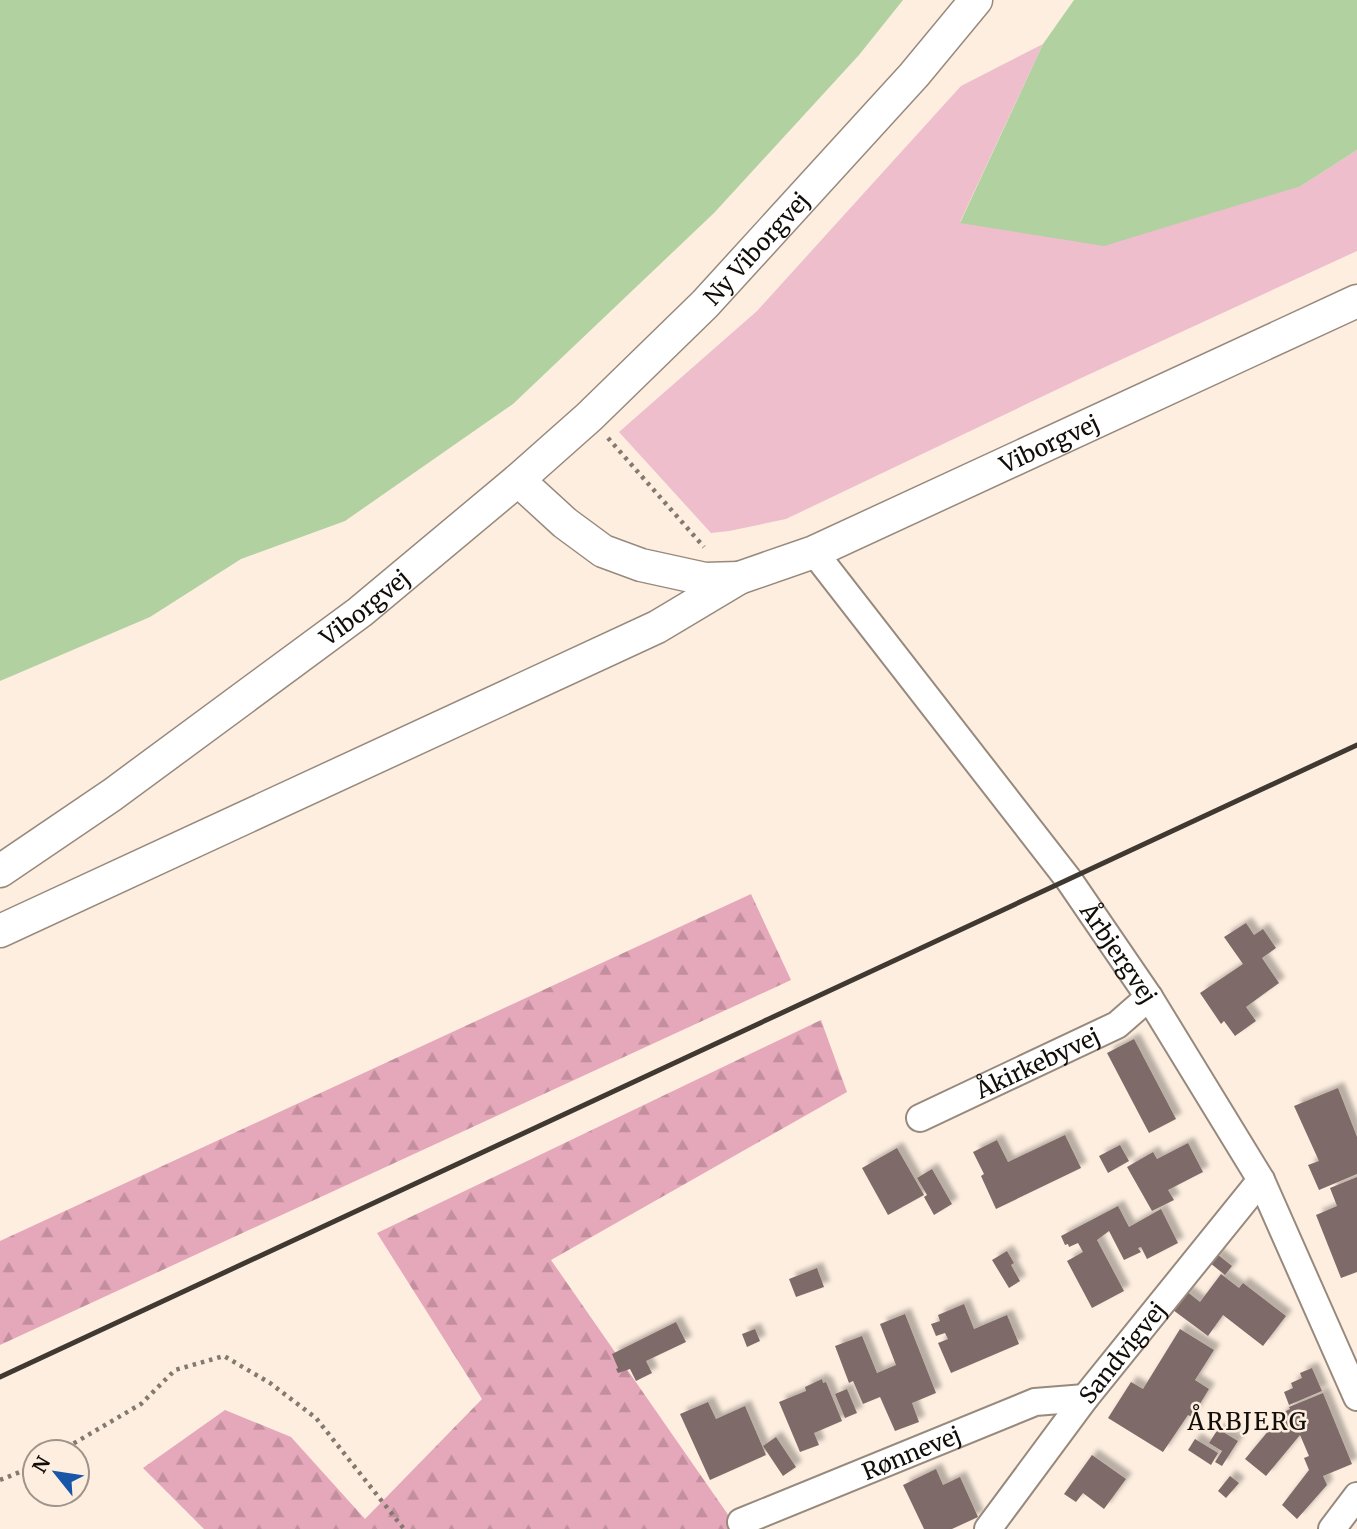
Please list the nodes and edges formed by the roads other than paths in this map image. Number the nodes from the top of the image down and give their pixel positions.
1 (976, 0) edge
2 (1357, 301) edge
3 (517, 480) junction
4 (814, 552) junction
5 (739, 578) junction
6 (0, 871) edge
7 (0, 931) edge
8 (1149, 997) junction
9 (920, 1118) dead end
10 (1261, 1180) junction
11 (1357, 1397) edge
12 (1085, 1398) junction
13 (1357, 1496) edge
14 (741, 1522) dead end
15 (988, 1529) edge
16 (1332, 1529) edge

1 - 3 street, Ny Viborgvej
2 - 4 street, Viborgvej
3 - 5 street, Viborgvej
3 - 6 street, Viborgvej
4 - 5 street, Viborgvej
4 - 8 street, Årbjergvej
5 - 7 street, Viborgvej
8 - 9 street, Åkirkebyvej
8 - 10 street, Årbjergvej
10 - 11 street, Årbjergvej
10 - 12 street, Sandvigvej
12 - 14 street, Rønnevej
12 - 15 street, Sandvigvej
13 - 16 street

